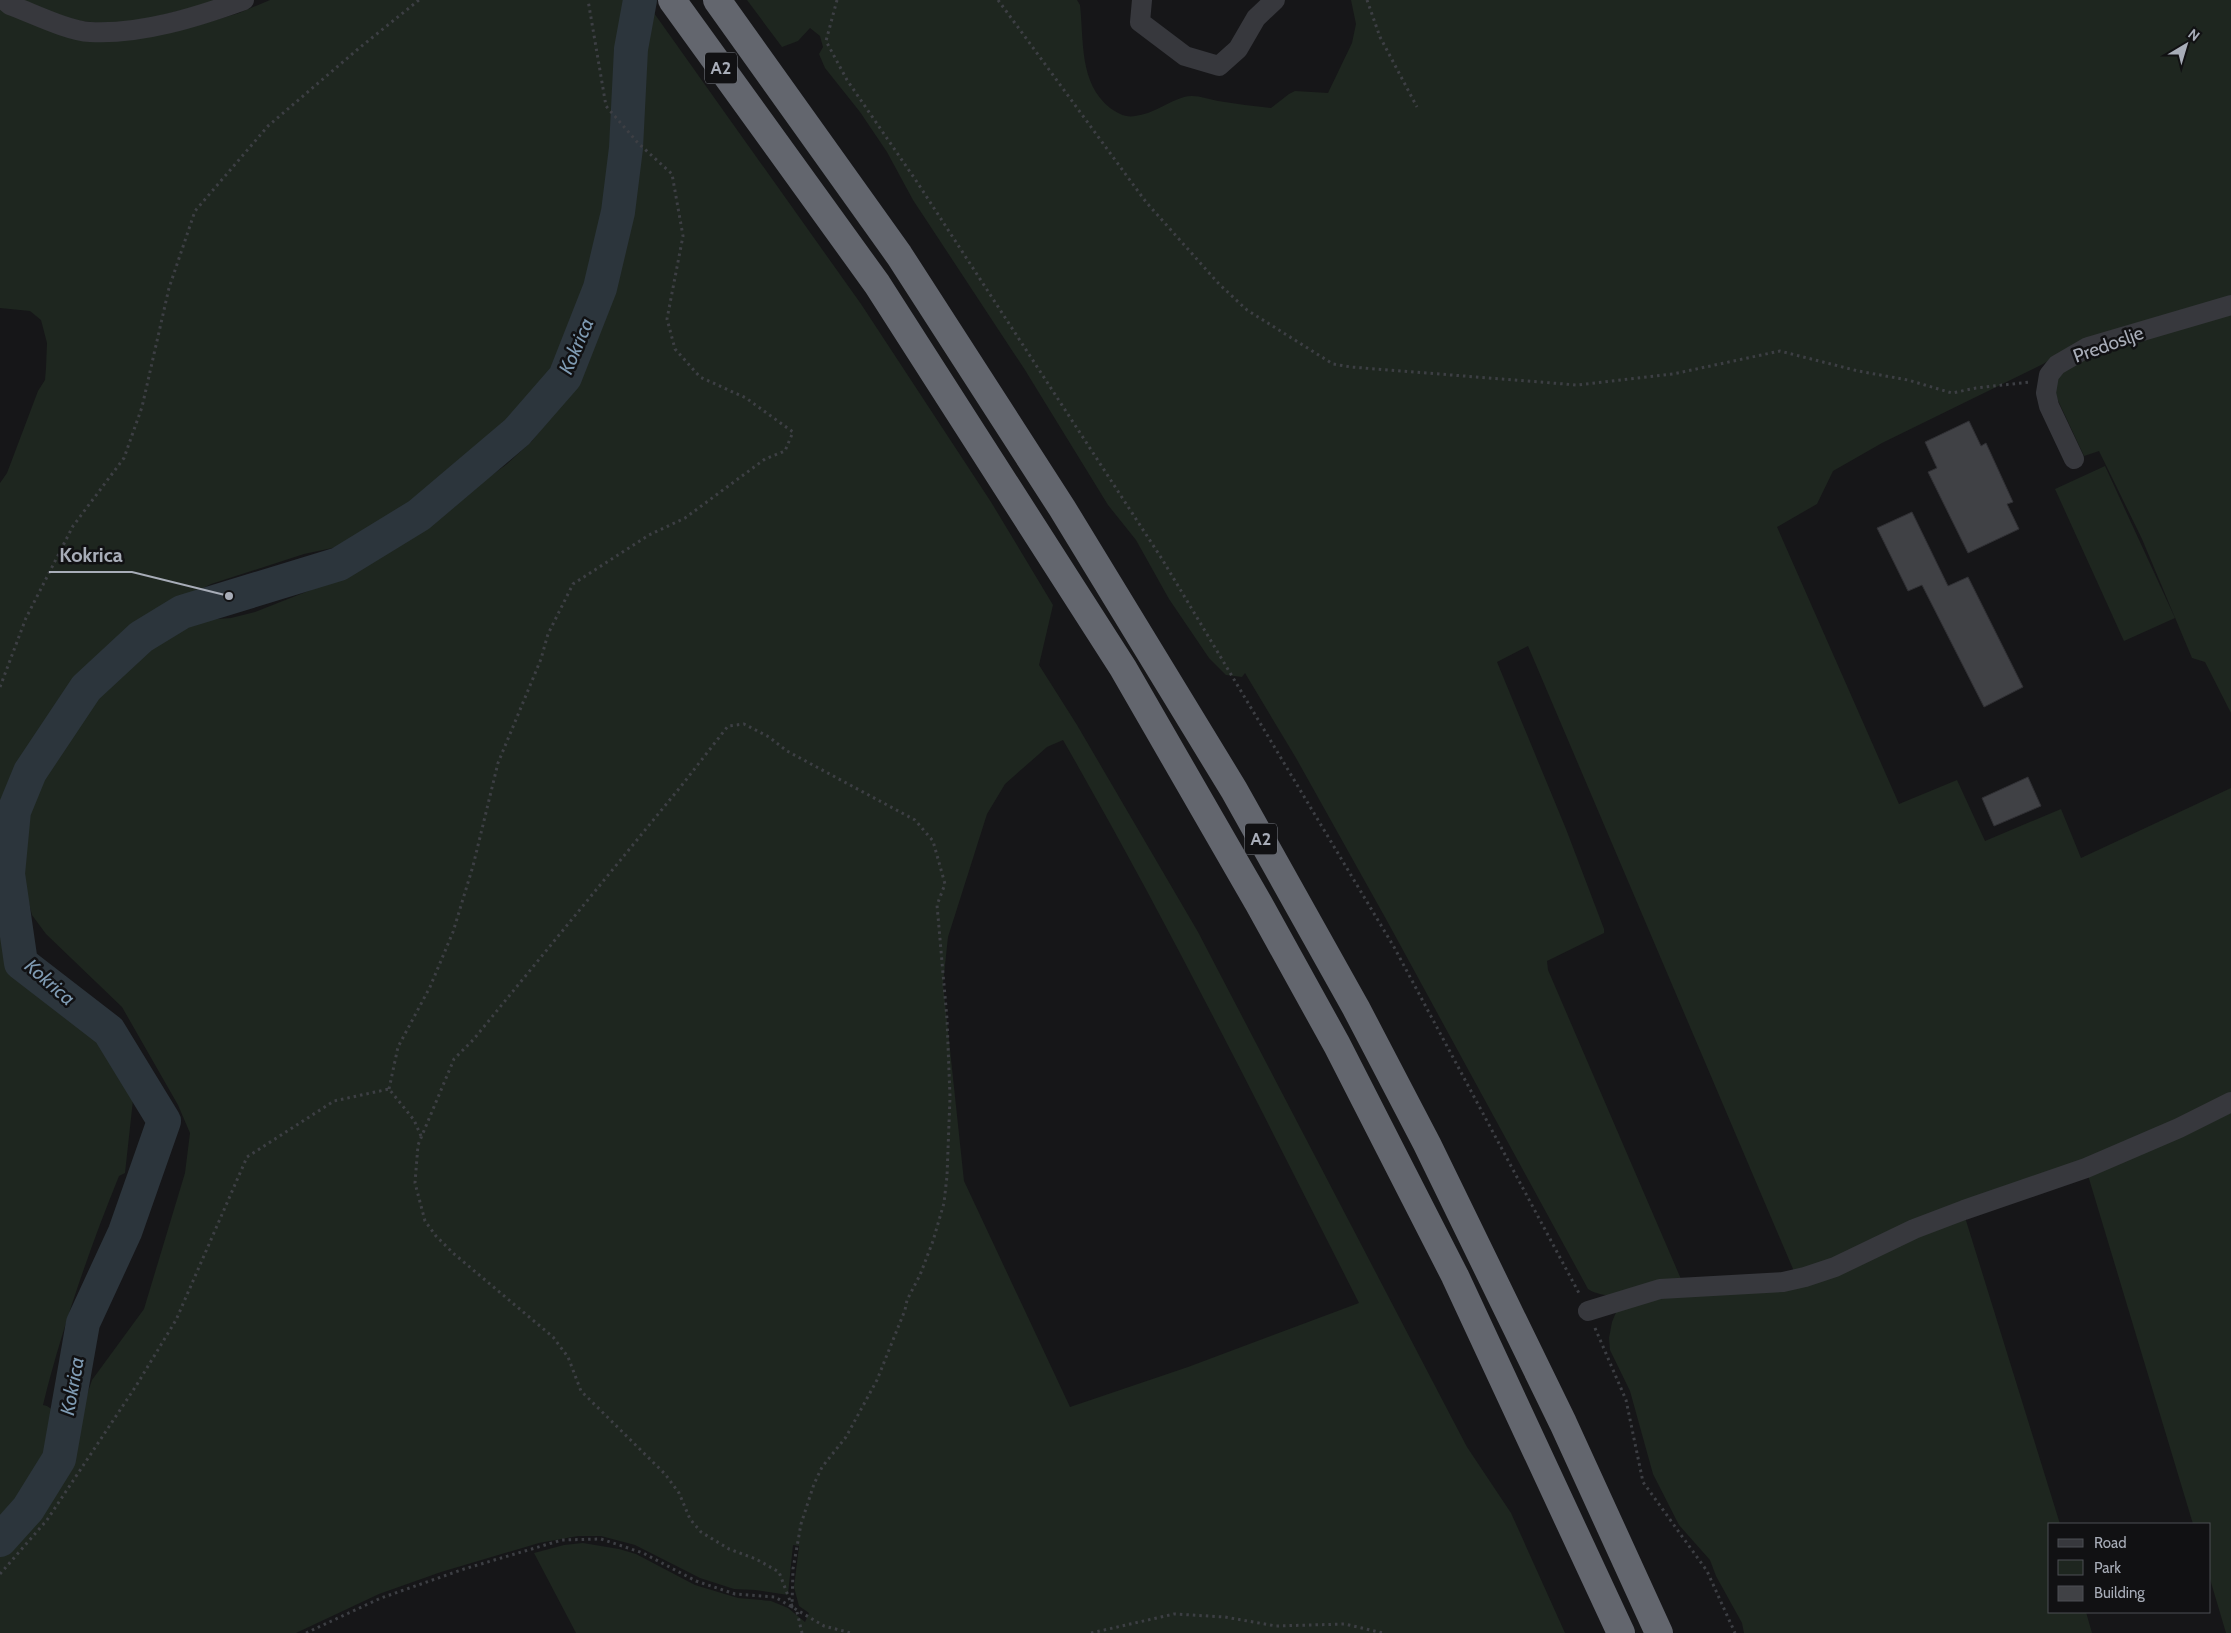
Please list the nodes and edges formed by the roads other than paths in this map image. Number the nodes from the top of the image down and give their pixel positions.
1 (4, 0) edge
2 (244, 0) edge
3 (672, 0) edge
4 (717, 0) edge
5 (1142, 0) edge
6 (1275, 0) edge
7 (2231, 304) edge
8 (2074, 459) dead end
9 (2231, 1102) edge
10 (1588, 1311) road end
11 (1621, 1633) edge
12 (1659, 1633) edge

1 - 2 street
3 - 11 highway, A2
4 - 12 highway, A2
5 - 6 street
7 - 8 street, Predoslje
9 - 10 street

